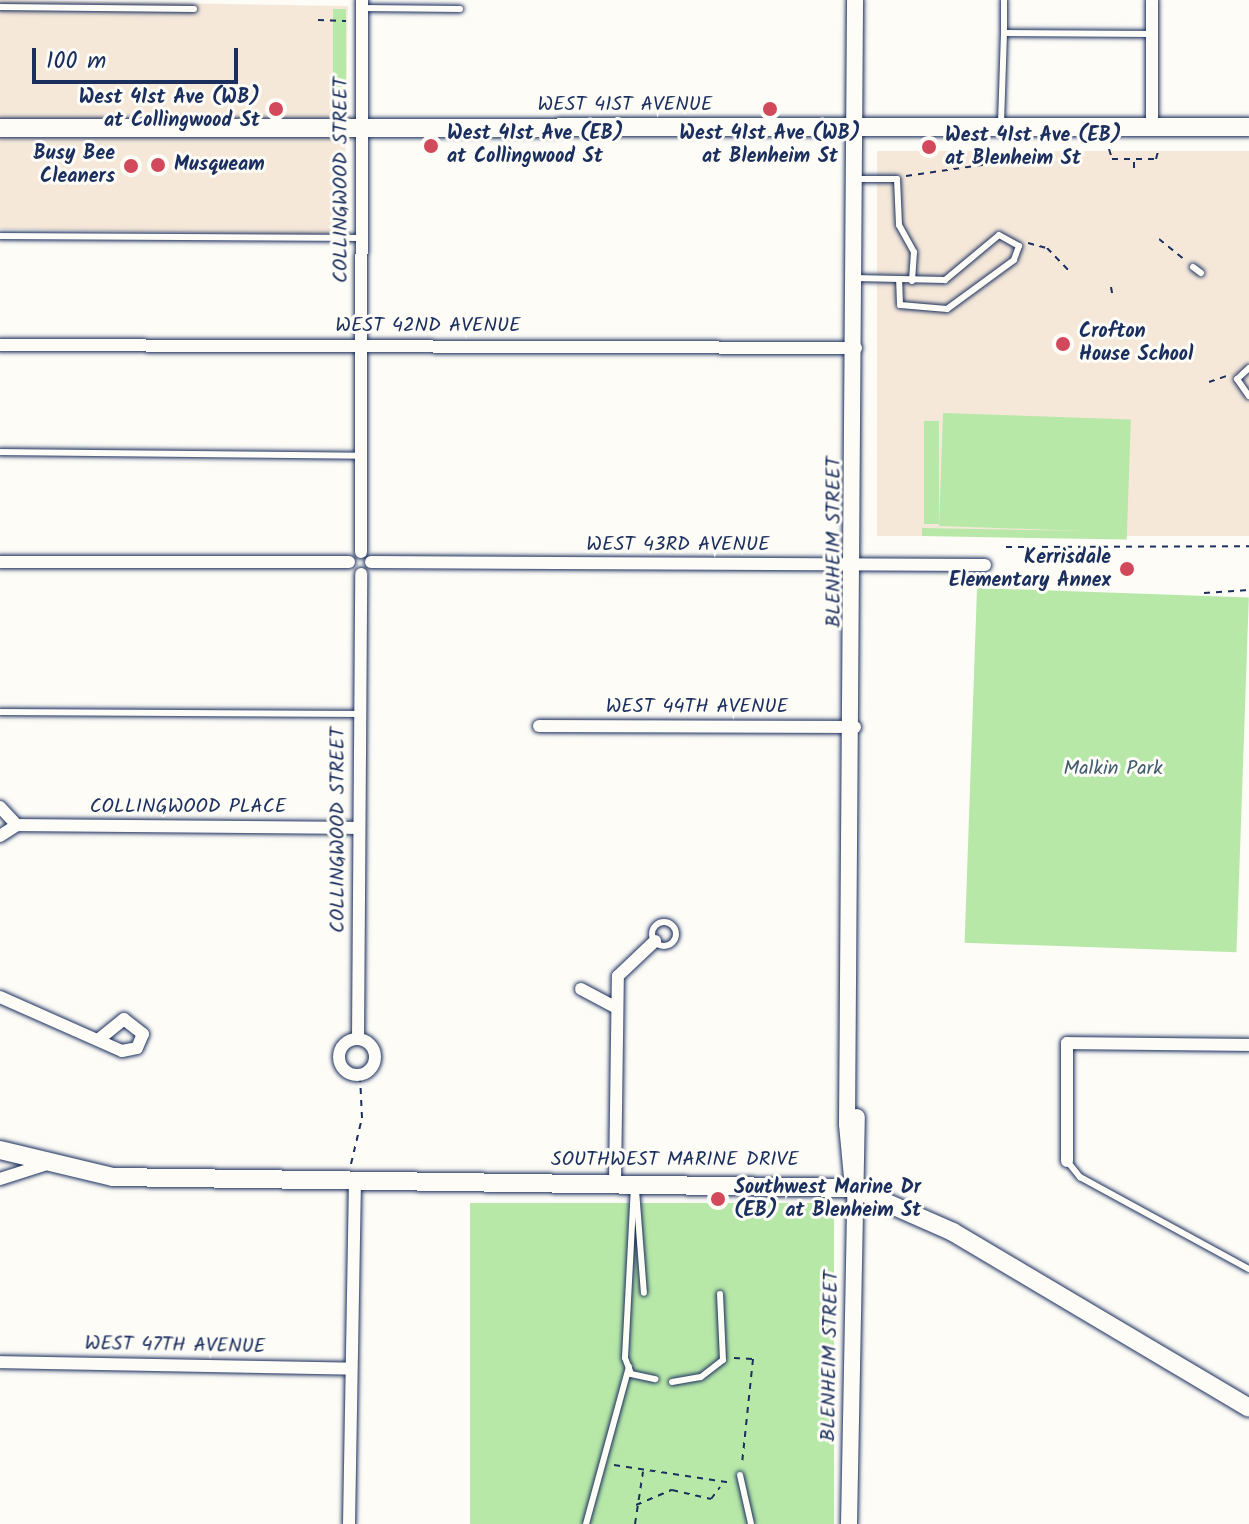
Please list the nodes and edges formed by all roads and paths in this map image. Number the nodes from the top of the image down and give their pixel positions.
1 (855, 0) edge
2 (1004, 0) edge
3 (1152, 0) edge
4 (362, 4) edge
5 (0, 7) edge
6 (194, 9) dead end
7 (460, 9) dead end
8 (318, 20) dead end
9 (346, 21) dead end
10 (1004, 33) junction
11 (1153, 34) junction
12 (362, 125) junction
13 (1001, 127) junction
14 (1152, 127) junction
15 (1249, 127) edge
16 (0, 128) edge
17 (853, 128) junction
18 (1037, 148) dead end
19 (1159, 148) dead end
20 (1109, 149) dead end
21 (1134, 159) junction
22 (1134, 168) dead end
23 (853, 179) junction
24 (897, 179) junction
25 (0, 236) edge
26 (362, 238) junction
27 (1159, 239) dead end
28 (1019, 246) junction
29 (1193, 267) joint
30 (1070, 272) dead end
31 (1201, 273) dead end
32 (854, 278) junction
33 (899, 280) junction
34 (912, 281) junction
35 (1111, 287) dead end
36 (1113, 298) dead end
37 (0, 345) edge
38 (361, 346) junction
39 (856, 348) junction
40 (1249, 368) edge
41 (1230, 372) dead end
42 (1209, 382) dead end
43 (1249, 396) edge
44 (0, 452) edge
45 (361, 456) junction
46 (1249, 546) edge
47 (1006, 547) dead end
48 (361, 552) junction
49 (0, 562) edge
50 (349, 562) junction
51 (371, 562) junction
52 (985, 565) dead end
53 (855, 566) junction
54 (361, 574) junction
55 (1249, 590) edge
56 (1204, 593) dead end
57 (0, 712) edge
58 (360, 714) junction
59 (539, 726) dead end
60 (855, 727) junction
61 (0, 807) edge
62 (17, 825) junction
63 (359, 828) junction
64 (0, 836) edge
65 (655, 941) dead end
66 (581, 989) dead end
67 (0, 997) edge
68 (616, 1008) junction
69 (358, 1039) junction
70 (98, 1040) dead end
71 (1249, 1045) edge
72 (360, 1075) junction
73 (0, 1150) edge
74 (1067, 1161) joint
75 (44, 1165) junction
76 (353, 1172) junction
77 (0, 1179) edge
78 (615, 1182) junction
79 (635, 1182) junction
80 (853, 1188) junction
81 (1249, 1269) edge
82 (644, 1293) dead end
83 (720, 1294) dead end
84 (724, 1358) junction
85 (0, 1362) edge
86 (629, 1367) junction
87 (350, 1369) junction
88 (655, 1379) dead end
89 (672, 1382) dead end
90 (1249, 1408) edge
91 (601, 1462) junction
92 (643, 1471) junction
93 (740, 1475) junction
94 (682, 1479) junction
95 (721, 1485) junction
96 (679, 1491) junction
97 (636, 1505) junction
98 (349, 1524) edge
99 (586, 1524) edge
100 (635, 1524) edge
101 (751, 1524) edge
102 (849, 1524) edge

1 - 17 street, BLENHEIM STREET
2 - 10 lane
3 - 11 street
4 - 7 lane
4 - 12 street, COLLINGWOOD STREET
5 - 6 lane
8 - 9 path
10 - 11 lane
10 - 13 lane
11 - 14 street
12 - 16 main road, WEST 41ST AVENUE
12 - 17 main road, WEST 41ST AVENUE
12 - 26 street, COLLINGWOOD STREET
13 - 14 main road, WEST 41ST AVENUE
13 - 17 main road, WEST 41ST AVENUE
14 - 15 main road, WEST 41ST AVENUE
17 - 23 street, BLENHEIM STREET
18 - 24 path
19 - 21 path
20 - 21 path
21 - 22 path
23 - 24 lane
23 - 32 street, BLENHEIM STREET
24 - 34 lane
25 - 26 lane
26 - 38 street, COLLINGWOOD STREET
27 - 29 path
28 - 30 path
28 - 33 lane
28 - 34 lane
29 - 31 lane
32 - 33 lane
32 - 39 street, BLENHEIM STREET
33 - 34 lane
35 - 36 path
37 - 38 street, WEST 42ND AVENUE
38 - 39 street, WEST 42ND AVENUE
38 - 45 street, COLLINGWOOD STREET
39 - 53 street, BLENHEIM STREET
40 - 43 lane
41 - 42 path
44 - 45 lane
45 - 48 street, COLLINGWOOD STREET
46 - 47 path
48 - 50 street
48 - 51 street
49 - 50 street
50 - 54 street
51 - 53 street, WEST 43RD AVENUE
51 - 54 street
52 - 53 street, WEST 43RD AVENUE
53 - 60 street, BLENHEIM STREET
54 - 58 street, COLLINGWOOD STREET
55 - 56 path
57 - 58 lane
58 - 63 street, COLLINGWOOD STREET
59 - 60 street, WEST 44TH AVENUE
60 - 80 street, BLENHEIM STREET
61 - 62 street
62 - 63 street, COLLINGWOOD PLACE
62 - 64 street
63 - 69 street, COLLINGWOOD STREET
65 - 68 street
66 - 68 street
67 - 70 street
68 - 78 street
69 - 72 street, COLLINGWOOD STREET
69 - 72 street, COLLINGWOOD STREET
71 - 74 street
72 - 76 path
73 - 75 main road, SOUTHWEST MARINE DRIVE
74 - 81 lane
75 - 76 main road, SOUTHWEST MARINE DRIVE
75 - 77 street, SOUTHWEST MARINE DRIVE
76 - 78 main road, SOUTHWEST MARINE DRIVE
76 - 87 street
78 - 79 main road, SOUTHWEST MARINE DRIVE
79 - 80 main road, SOUTHWEST MARINE DRIVE
79 - 82 lane
79 - 86 lane
80 - 90 main road, SOUTHWEST MARINE DRIVE
80 - 102 street, BLENHEIM STREET
83 - 84 lane
84 - 89 lane
84 - 93 path
85 - 87 street, WEST 47TH AVENUE
86 - 88 lane
86 - 91 lane
87 - 98 street
91 - 92 path
91 - 99 lane
92 - 94 path
92 - 97 path
93 - 95 path
93 - 101 lane
94 - 95 path
94 - 96 path
95 - 96 path
96 - 97 path
97 - 100 path

